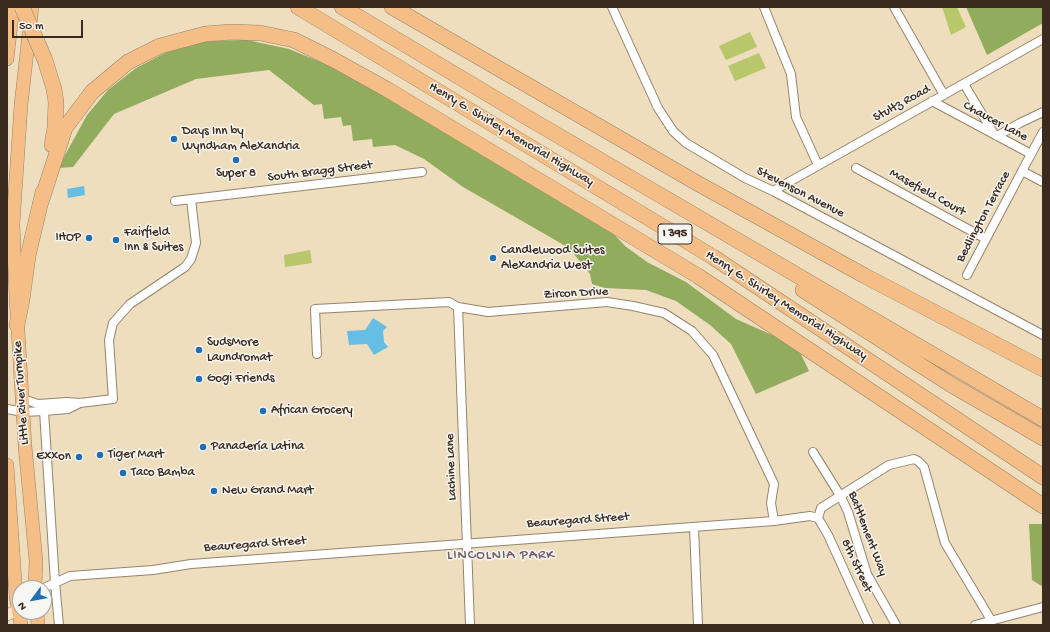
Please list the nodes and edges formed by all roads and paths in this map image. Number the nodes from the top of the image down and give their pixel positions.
1 (12, 7) edge
2 (22, 7) edge
3 (32, 7) edge
4 (298, 7) edge
5 (342, 7) edge
6 (392, 7) edge
7 (412, 7) edge
8 (612, 7) edge
9 (764, 7) edge
10 (894, 7) edge
11 (437, 34) junction
12 (1043, 39) edge
13 (7, 59) edge
14 (964, 84) junction
15 (944, 95) junction
16 (932, 101) junction
17 (1043, 112) edge
18 (1043, 132) edge
19 (996, 136) junction
20 (1031, 154) junction
21 (818, 165) junction
22 (856, 168) dead end
23 (1022, 171) junction
24 (422, 172) dead end
25 (1043, 182) edge
26 (773, 191) junction
27 (191, 199) junction
28 (174, 201) dead end
29 (41, 202) junction
30 (986, 239) junction
31 (768, 259) junction
32 (966, 275) dead end
33 (458, 307) junction
34 (17, 324) junction
35 (1043, 336) edge
36 (317, 354) dead end
37 (1043, 369) edge
38 (23, 399) junction
39 (80, 403) junction
40 (7, 409) edge
41 (44, 411) junction
42 (23, 412) junction
43 (1043, 419) edge
44 (1043, 438) edge
45 (814, 452) dead end
46 (7, 465) edge
47 (1043, 477) edge
48 (841, 497) junction
49 (1043, 506) edge
50 (9, 513) edge
51 (818, 518) junction
52 (774, 521) junction
53 (694, 527) junction
54 (466, 543) junction
55 (13, 580) edge
56 (35, 580) edge
57 (55, 583) junction
58 (52, 584) edge
59 (1043, 607) edge
60 (990, 620) junction
61 (60, 625) edge
62 (470, 625) edge
63 (698, 625) edge
64 (869, 625) edge
65 (896, 625) edge
66 (974, 625) edge

1 - 13 main road
2 - 29 highway, bridge
3 - 34 main road, Little River Turnpike
4 - 47 highway, Henry G. Shirley Memorial Highway / I 395
5 - 31 highway
6 - 11 highway
7 - 11 highway
8 - 26 street, Stevenson Avenue
9 - 21 street
10 - 15 street
11 - 37 highway
12 - 14 street, Stultz Road
14 - 15 street, Stultz Road
14 - 19 street
15 - 16 street, Stultz Road
16 - 19 street, Chaucer Lane
16 - 21 street, Stultz Road
17 - 19 street
18 - 20 street
19 - 20 street, Chaucer Lane
20 - 23 street, Chaucer Lane
21 - 26 street, Stultz Road
22 - 30 street, Masefield Court
23 - 25 street
23 - 30 street, Bedlington Terrace
24 - 27 street, South Bragg Street
26 - 35 street, Stevenson Avenue
27 - 28 street, South Bragg Street
27 - 39 street
29 - 34 highway
29 - 49 highway
30 - 32 street, Bedlington Terrace
31 - 43 highway
31 - 44 highway
33 - 36 street, Zircon Drive
33 - 52 street, Zircon Drive
33 - 54 street, Lachine Lane
34 - 38 main road, Little River Turnpike
38 - 39 street
38 - 42 main road, Little River Turnpike
39 - 41 street
40 - 42 street
41 - 42 street
41 - 57 street
42 - 56 main road, Little River Turnpike
45 - 48 street, Battlement Way
46 - 50 main road
48 - 51 street
48 - 60 street
48 - 65 street, Battlement Way
50 - 55 main road
51 - 52 street, Beauregard Street
51 - 64 street, 8th Street
52 - 53 street, Beauregard Street
53 - 54 street, Beauregard Street
53 - 63 street
54 - 57 street, Beauregard Street
54 - 62 street, Lachine Lane
57 - 58 street, Beauregard Street
57 - 61 street
59 - 60 street
60 - 66 street

